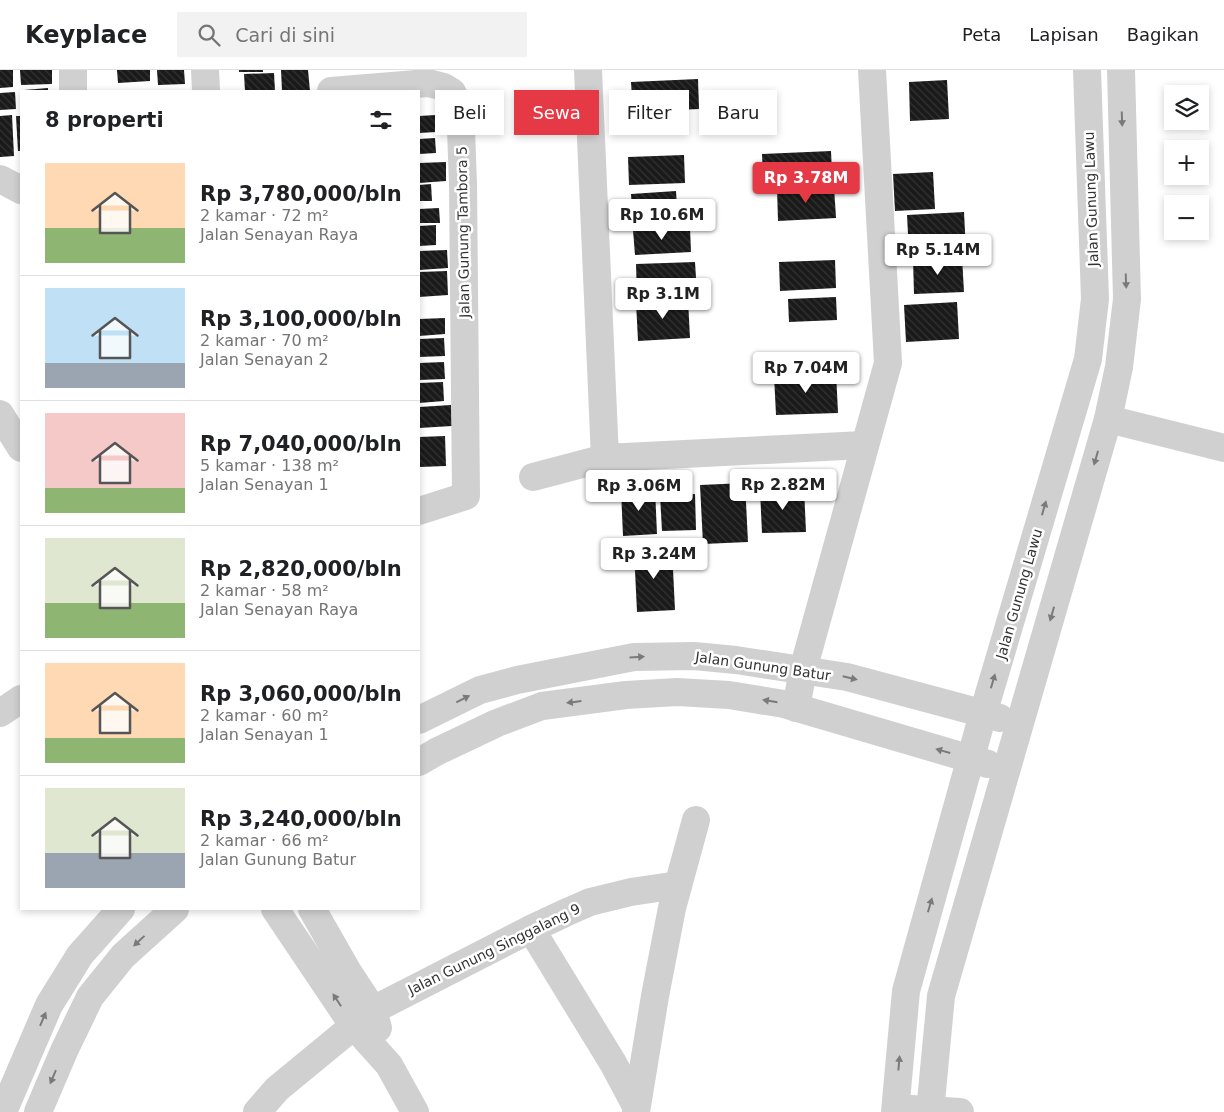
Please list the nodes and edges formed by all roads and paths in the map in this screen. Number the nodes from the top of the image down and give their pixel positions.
1 (73, 70) edge
2 (205, 70) edge
3 (329, 70) edge
4 (588, 70) edge
5 (872, 70) edge
6 (1087, 70) edge
7 (1121, 70) edge
8 (73, 90) edge
9 (206, 90) edge
10 (331, 90) edge
11 (343, 90) edge
12 (0, 179) edge
13 (20, 189) edge
14 (0, 414) edge
15 (1108, 419) junction
16 (864, 444) junction
17 (20, 446) edge
18 (1224, 448) edge
19 (605, 458) junction
20 (533, 477) dead end
21 (420, 512) edge
22 (597, 664) junction
23 (802, 670) junction
24 (600, 699) junction
25 (20, 700) edge
26 (796, 708) junction
27 (0, 713) edge
28 (984, 714) junction
29 (420, 720) edge
30 (1021, 724) junction
31 (971, 759) junction
32 (420, 761) edge
33 (1006, 769) junction
34 (696, 820) dead end
35 (678, 885) junction
36 (120, 910) edge
37 (174, 910) edge
38 (276, 910) edge
39 (313, 910) edge
40 (531, 928) junction
41 (363, 1018) junction
42 (7, 1103) edge
43 (636, 1109) edge
44 (39, 1110) edge
45 (895, 1110) edge
46 (930, 1111) edge
47 (257, 1112) edge
48 (415, 1112) edge
49 (960, 1112) edge

1 - 8 street
2 - 9 street
3 - 10 street
4 - 19 street
5 - 16 street
28 -> 6 street, Jalan Gunung Lawu
7 -> 15 street
11 - 21 street, Jalan Gunung Tambora 5
12 - 13 street
14 - 17 street
15 - 18 street
15 -> 30 street
16 - 19 street
16 - 23 street
19 - 20 street
22 -> 23 street, Jalan Gunung Batur
22 - 24 street
29 -> 22 street, Jalan Gunung Batur
23 - 26 street
23 -> 28 street, Jalan Gunung Batur
26 -> 24 street
24 -> 32 street
25 - 27 street
31 -> 26 street
28 - 30 street, Jalan Gunung Batur
28 - 31 street, Jalan Gunung Lawu
30 - 33 street
31 - 33 street
45 -> 31 street, Jalan Gunung Lawu
33 - 46 street
34 - 35 street
35 - 40 street, Jalan Gunung Singgalang 9
35 - 43 street
42 -> 36 street
37 -> 44 street
41 -> 38 street
39 - 41 street
40 - 41 street, Jalan Gunung Singgalang 9
40 - 43 street
41 - 47 street, Jalan Gunung Singgalang 9
41 - 48 street
42 - 44 street
45 - 46 street
46 - 49 street

